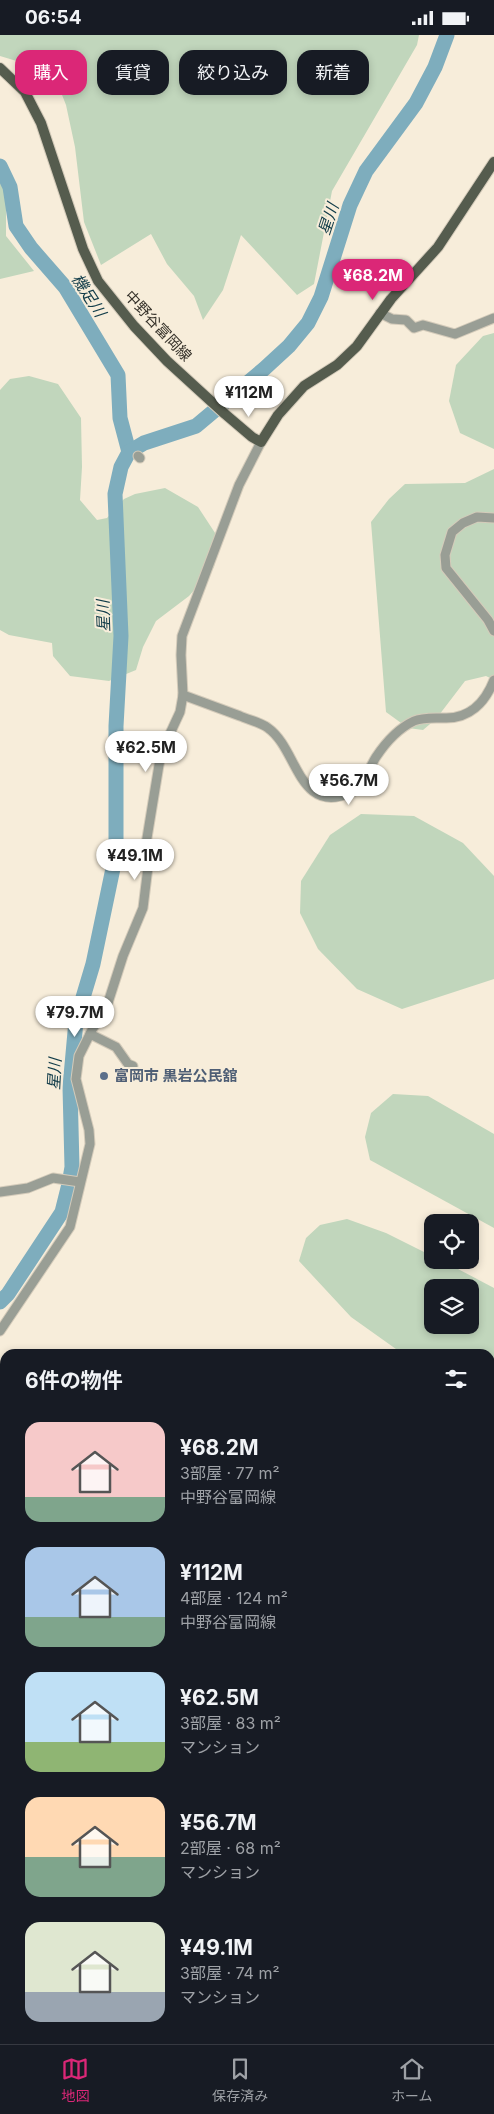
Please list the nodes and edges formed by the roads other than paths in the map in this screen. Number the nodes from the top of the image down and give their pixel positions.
1 (0, 68) edge
2 (494, 162) edge
3 (380, 313) junction
4 (494, 318) edge
5 (261, 442) junction
6 (494, 519) edge
7 (494, 631) edge
8 (494, 680) edge
9 (183, 695) junction
10 (146, 855) junction
11 (106, 858) dead end
12 (90, 1034) junction
13 (133, 1066) dead end
14 (79, 1182) junction
15 (0, 1191) edge
16 (0, 1331) edge

1 - 5 main road, 中野谷富岡線
2 - 3 main road
3 - 4 street
3 - 5 main road
5 - 9 street
6 - 7 street
8 - 9 street
9 - 10 street
10 - 11 street
10 - 12 street
12 - 13 street
12 - 14 street
14 - 15 street
14 - 16 street

